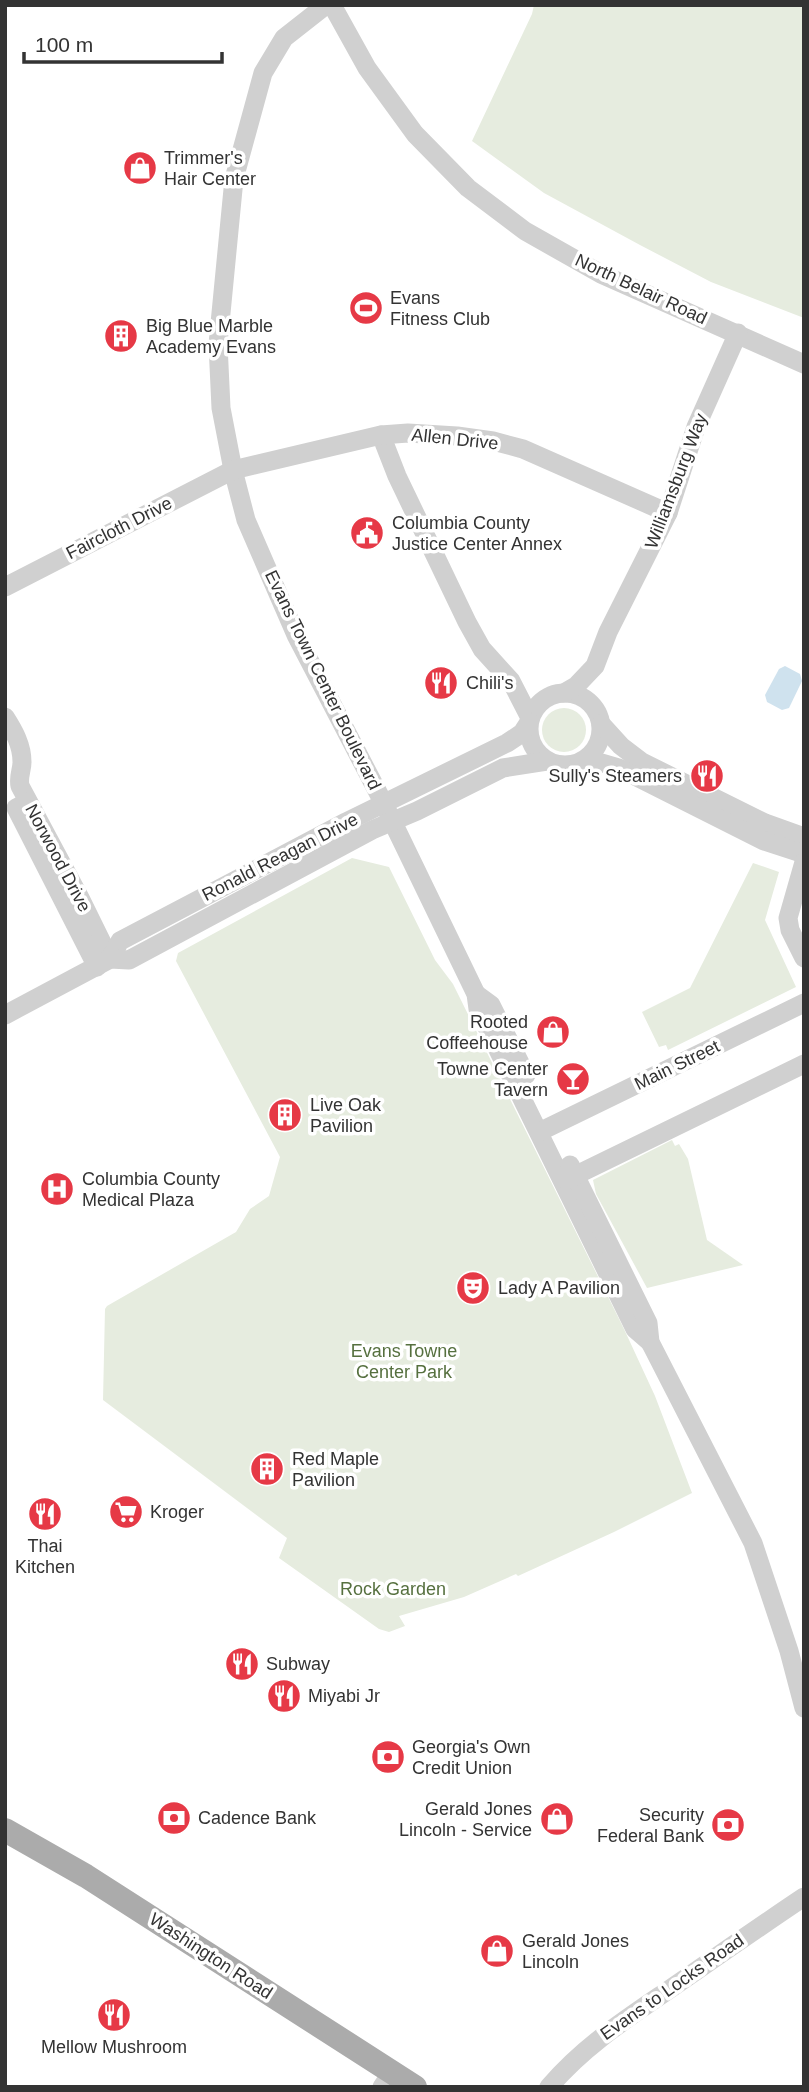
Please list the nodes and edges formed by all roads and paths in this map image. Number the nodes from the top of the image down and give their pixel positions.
1 (327, 5) edge
2 (332, 5) edge
3 (738, 334) junction
4 (804, 363) edge
5 (381, 435) junction
6 (233, 470) junction
7 (668, 513) junction
8 (5, 587) edge
9 (594, 666) junction
10 (511, 681) junction
11 (557, 695) junction
12 (598, 716) junction
13 (5, 717) edge
14 (530, 720) junction
15 (547, 761) junction
16 (579, 763) junction
17 (388, 812) junction
18 (804, 837) edge
19 (804, 854) edge
20 (804, 862) edge
21 (804, 958) edge
22 (104, 963) junction
23 (804, 1003) edge
24 (5, 1015) edge
25 (804, 1064) edge
26 (545, 1129) junction
27 (569, 1178) junction
28 (804, 1708) edge
29 (5, 1830) edge
30 (804, 1897) edge
31 (401, 2083) edge
32 (549, 2087) edge

1 - 6 street, Evans Town Center Boulevard
2 - 3 street, North Belair Road
3 - 4 street, North Belair Road
3 - 7 street, Williamsburg Way
5 - 6 street, Allen Drive
5 - 7 street, Allen Drive
5 - 10 street
6 - 8 street, Faircloth Drive
6 - 17 street, Evans Town Center Boulevard
7 - 9 street, Williamsburg Way
9 - 11 street, Williamsburg Way
9 - 12 street, Williamsburg Way
10 - 11 street
10 - 14 street
11 - 12 street
11 - 14 street, Ronald Reagan Drive
12 - 16 street
12 - 18 street
13 - 22 street, Norwood Drive
14 - 15 street
14 - 17 street, Ronald Reagan Drive
15 - 16 street, Ronald Reagan Drive
15 - 17 street, Ronald Reagan Drive
16 - 19 street, Ronald Reagan Drive
17 - 22 street, Ronald Reagan Drive
17 - 26 street, Evans Town Center Boulevard
20 - 21 street
22 - 24 street, Ronald Reagan Drive
23 - 26 street, Main Street
25 - 27 street
26 - 27 street, Evans Town Center Boulevard
27 - 28 street, Evans Town Center Boulevard
29 - 31 main road, Washington Road
30 - 32 street, Evans to Locks Road

